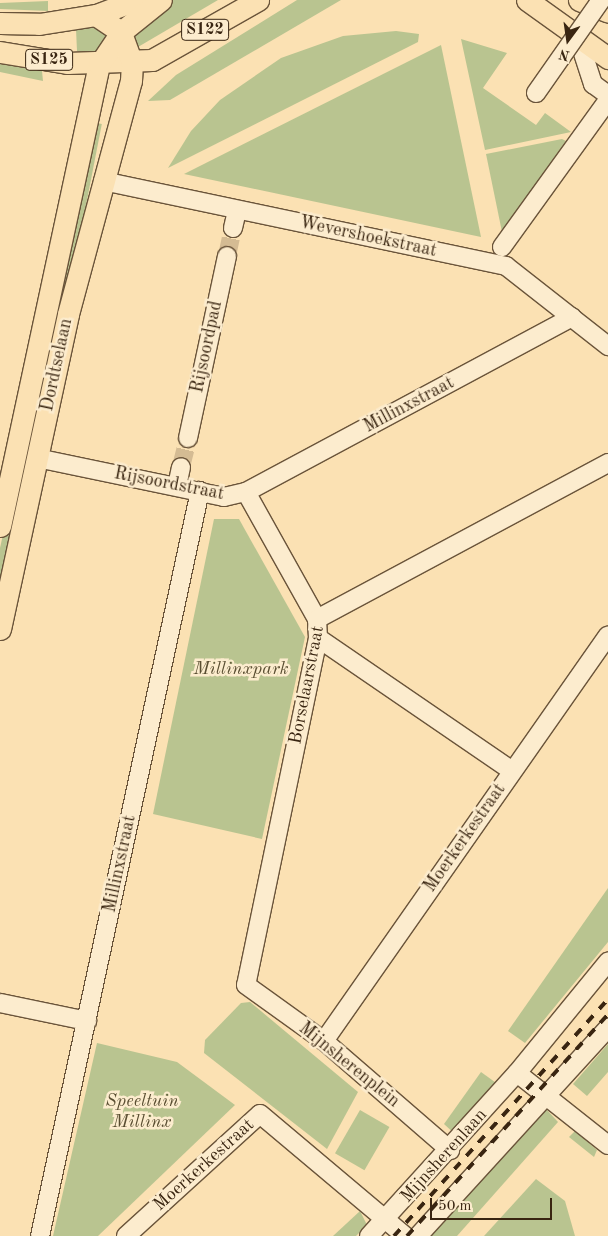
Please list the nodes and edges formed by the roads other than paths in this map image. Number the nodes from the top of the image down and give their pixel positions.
1 (136, 0) edge
2 (161, 0) edge
3 (258, 0) edge
4 (527, 0) edge
5 (579, 0) edge
6 (601, 0) edge
7 (608, 10) edge
8 (96, 15) junction
9 (0, 23) edge
10 (121, 32) junction
11 (577, 35) junction
12 (0, 52) edge
13 (608, 58) edge
14 (142, 62) junction
15 (67, 63) junction
16 (99, 65) junction
17 (536, 93) dead end
18 (608, 95) edge
19 (92, 96) junction
20 (608, 100) edge
21 (103, 181) junction
22 (237, 210) junction
23 (233, 228) tunnel mouth
24 (502, 247) dead end
25 (227, 256) tunnel mouth
26 (572, 317) junction
27 (608, 346) edge
28 (188, 438) tunnel mouth
29 (37, 458) junction
30 (608, 463) edge
31 (182, 467) tunnel mouth
32 (177, 486) junction
33 (200, 491) junction
34 (246, 492) junction
35 (0, 526) edge
36 (317, 620) junction
37 (0, 629) edge
38 (608, 636) edge
39 (318, 638) junction
40 (512, 771) junction
41 (608, 962) edge
42 (246, 985) joint
43 (0, 1003) edge
44 (87, 1020) junction
45 (608, 1028) edge
46 (324, 1041) junction
47 (517, 1073) junction
48 (548, 1097) junction
49 (608, 1144) edge
50 (450, 1150) junction
51 (386, 1220) junction
52 (40, 1236) edge
53 (126, 1236) edge
54 (369, 1236) edge
55 (405, 1236) edge
56 (418, 1236) edge

1 - 8 main road, S125
2 - 10 main road, Dordtselaan / S122
3 - 14 main road, S122
4 - 11 main road
5 - 7 main road
6 - 7 main road
6 - 17 street, bridge
8 - 9 main road, S125
8 - 10 main road
10 - 14 main road
10 - 16 main road, Dordtselaan / S122
11 - 13 main road
11 - 18 street
12 - 15 main road, S125
14 - 16 main road, S125
14 - 21 main road, Dordtselaan / S122
15 - 16 main road, S125
15 - 19 main road
16 - 19 main road, Dordtselaan / S122
19 - 35 main road, Dordtselaan / S122
20 - 24 street
21 - 22 street, Wevershoekstraat
21 - 29 main road, Dordtselaan / S122
22 - 23 street
22 - 26 street, Wevershoekstraat
25 - 28 street, Rijsoordpad
26 - 27 street, Wevershoekstraat
26 - 34 street, Millinxstraat
29 - 32 street, Rijsoordstraat
29 - 37 main road, Dordtselaan / S122
30 - 36 street, Borselaarstraat
31 - 32 street
32 - 33 street, Rijsoordstraat
33 - 34 street, Rijsoordstraat
33 - 44 street, Millinxstraat
34 - 36 street, Rijsoordstraat
36 - 39 street, Borselaarstraat
38 - 40 street, Moerkerkestraat
39 - 40 street
39 - 42 street, Borselaarstraat
40 - 46 street, Moerkerkestraat
41 - 47 street, Mijnsherenlaan
42 - 46 street, Mijnsherenplein
43 - 44 street
44 - 52 street, Millinxstraat
45 - 48 street, Mijnsherenlaan
46 - 50 street, Mijnsherenplein
47 - 48 street
47 - 50 street, Mijnsherenlaan
48 - 49 street
48 - 56 street, Mijnsherenlaan
50 - 51 street, Mijnsherenlaan
51 - 53 street, Moerkerkestraat
51 - 54 street, Mijnsherenlaan
51 - 55 street

